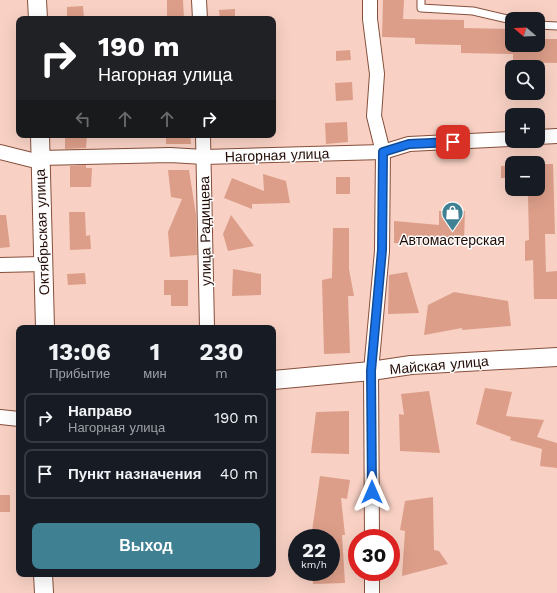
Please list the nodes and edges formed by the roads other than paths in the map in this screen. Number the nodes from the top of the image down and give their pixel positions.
1 (37, 0) edge
2 (199, 0) edge
3 (370, 0) edge
4 (421, 0) edge
5 (38, 16) edge
6 (200, 16) edge
7 (505, 18) edge
8 (545, 25) edge
9 (557, 26) edge
10 (557, 136) edge
11 (545, 137) edge
12 (40, 138) edge
13 (203, 138) edge
14 (505, 139) edge
15 (0, 152) edge
16 (383, 152) junction
17 (204, 157) junction
18 (40, 160) junction
19 (43, 264) junction
20 (0, 265) edge
21 (45, 325) edge
22 (207, 325) edge
23 (557, 357) edge
24 (371, 371) junction
25 (276, 380) edge
26 (0, 417) edge
27 (16, 419) edge
28 (372, 529) edge
29 (43, 577) edge
30 (372, 581) edge
31 (44, 593) edge
32 (372, 593) edge

1 - 5 street
2 - 6 street
3 - 16 street
4 - 7 lane
8 - 9 lane
10 - 11 street
12 - 18 street, Октябрьская улица
13 - 17 street, улица Радищева
14 - 16 street, Нагорная улица
15 - 18 street, Нагорная улица
16 - 17 street, Нагорная улица
16 - 24 street
17 - 18 street, Нагорная улица
17 - 22 street, улица Радищева
18 - 19 street, Октябрьская улица
19 - 20 street
19 - 21 street, Октябрьская улица
23 - 24 street, Майская улица
24 - 25 street, Майская улица
24 - 28 street
26 - 27 street
29 - 31 street
30 - 32 street

